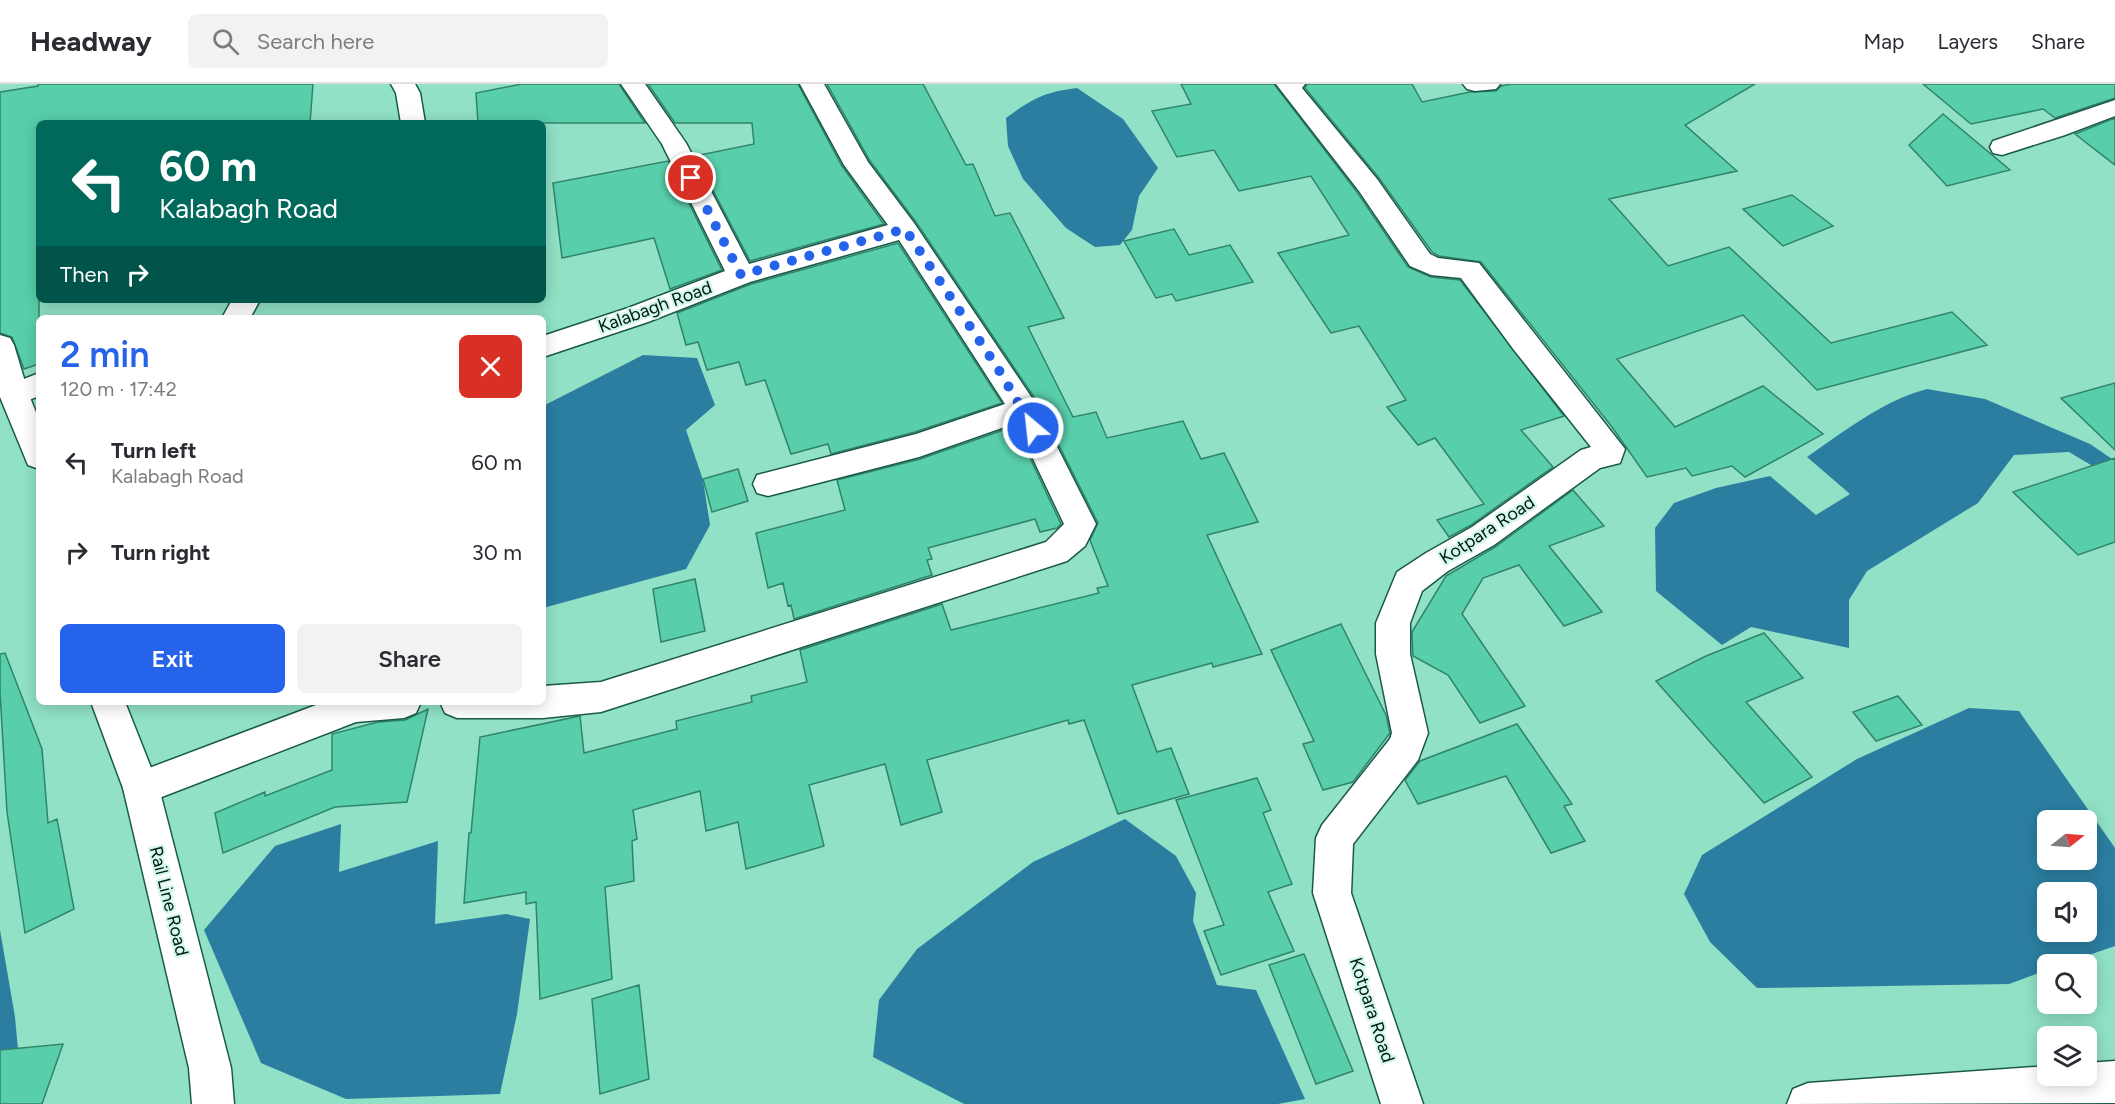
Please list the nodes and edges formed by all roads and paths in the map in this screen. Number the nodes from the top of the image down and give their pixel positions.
1 (404, 84) edge
2 (633, 84) edge
3 (812, 84) edge
4 (1289, 84) edge
5 (1475, 84) edge
6 (1488, 84) edge
7 (2115, 107) edge
8 (412, 120) edge
9 (2002, 147) dead end
10 (905, 229) junction
11 (741, 275) junction
12 (0, 345) edge
13 (546, 346) edge
14 (26, 389) edge
15 (1024, 409) junction
16 (36, 441) edge
17 (768, 484) dead end
18 (546, 702) edge
19 (109, 705) edge
20 (368, 705) edge
21 (141, 788) junction
22 (2115, 1082) edge
23 (213, 1104) edge
24 (1402, 1104) edge
25 (1808, 1104) edge

1 - 8 street
2 - 11 street
3 - 10 street
4 - 24 street, Kotpara Road
5 - 6 street
7 - 9 street
10 - 11 street, Kalabagh Road
10 - 15 street
11 - 13 street, Kalabagh Road
12 - 14 street
14 - 16 street
15 - 17 street
15 - 18 street
19 - 21 street, Rail Line Road
20 - 21 street
21 - 23 street, Rail Line Road
22 - 25 street

